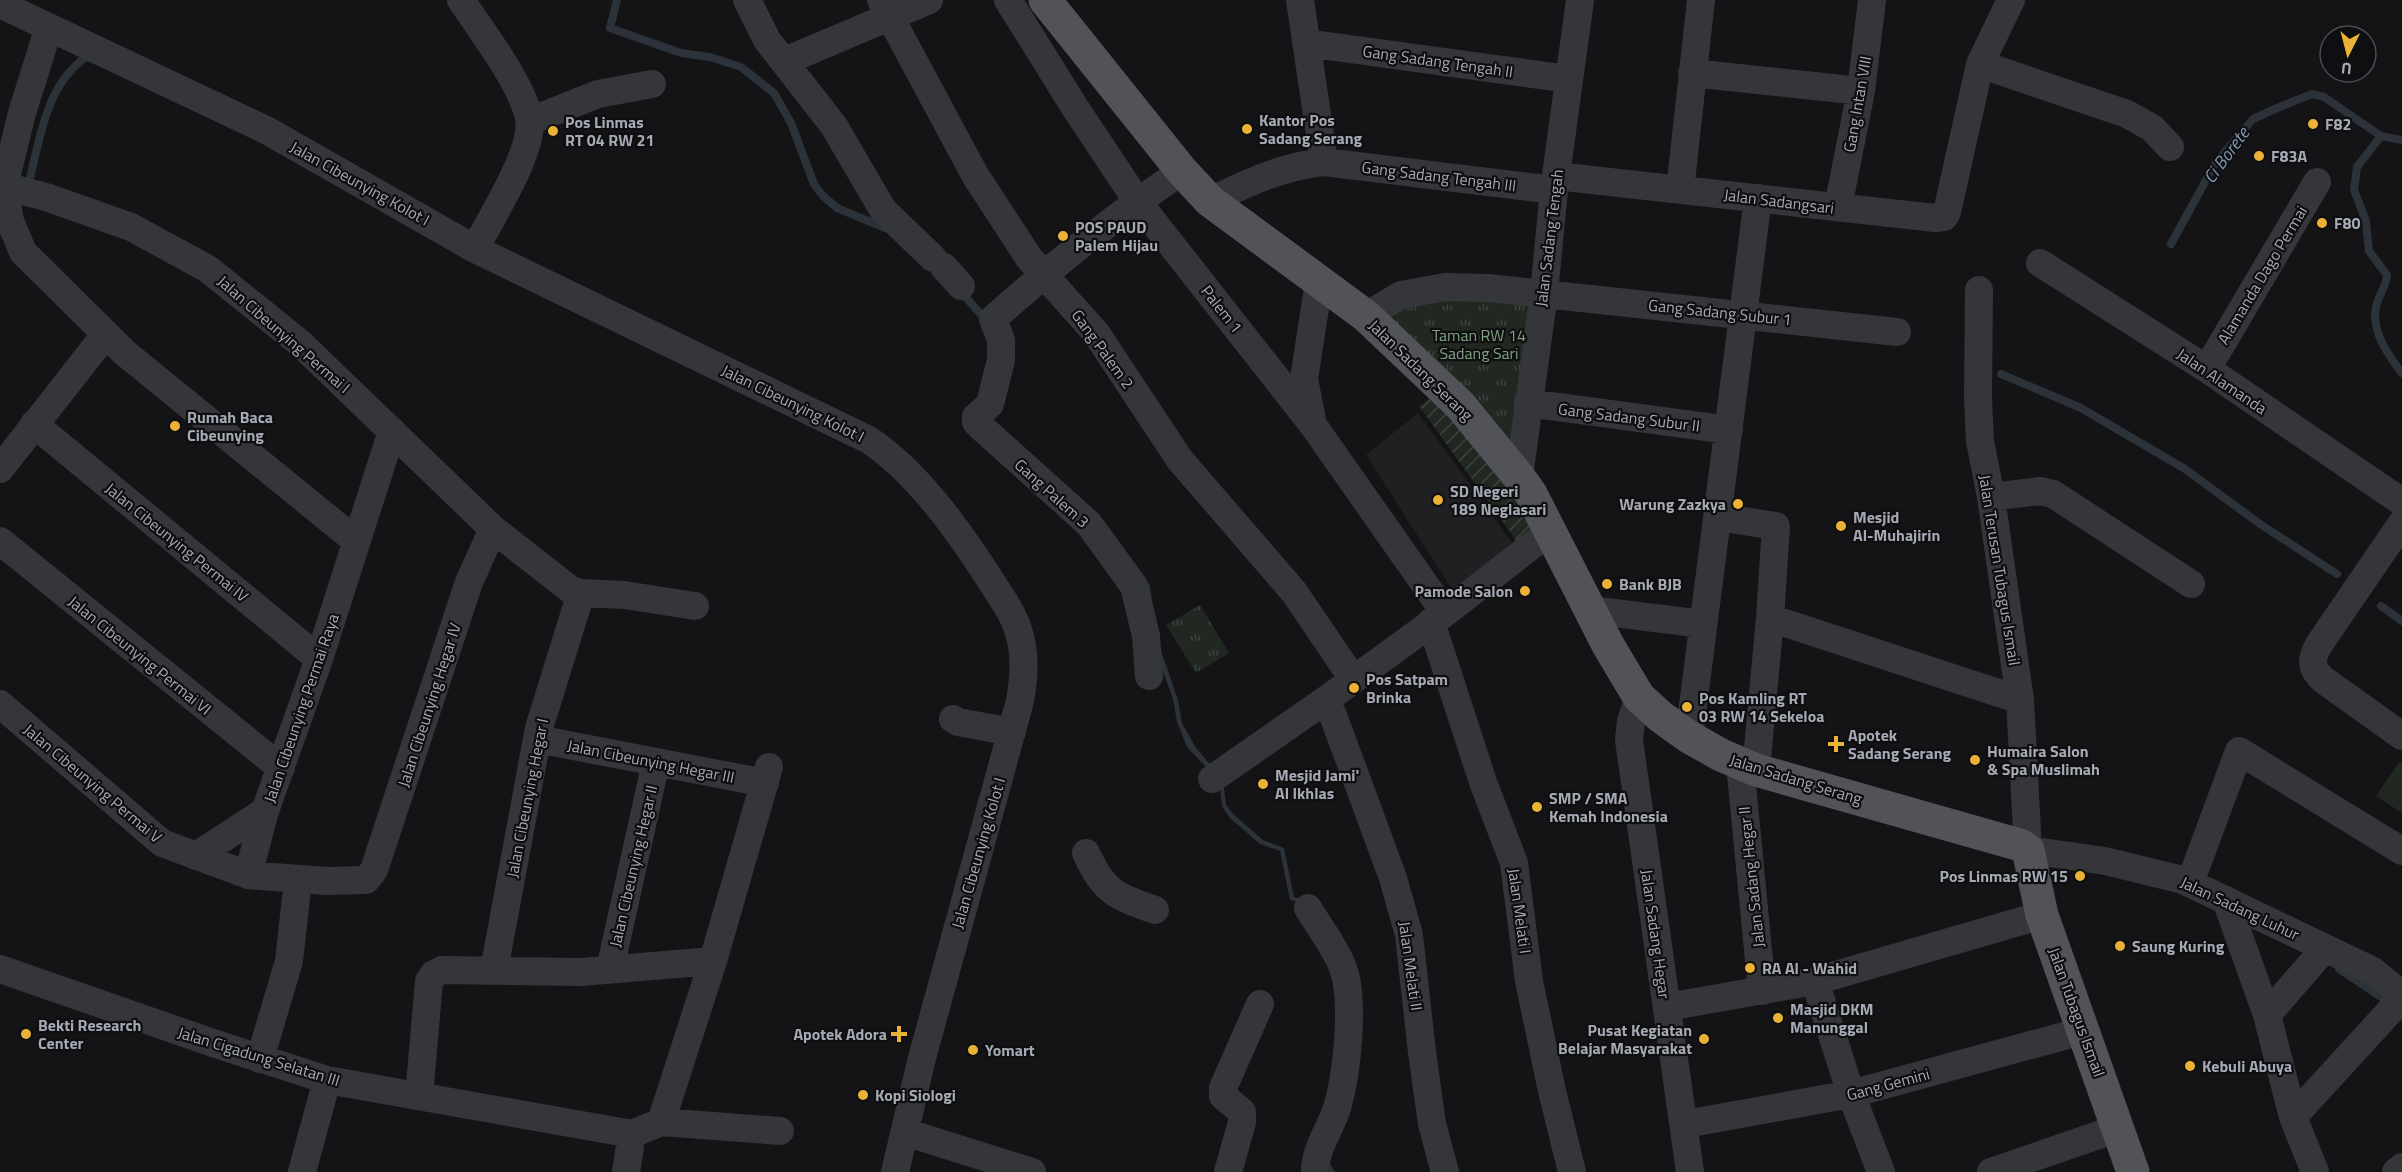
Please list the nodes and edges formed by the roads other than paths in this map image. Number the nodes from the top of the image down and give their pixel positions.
1 (461, 0) edge
2 (747, 0) edge
3 (929, 0) edge
4 (1008, 0) edge
5 (1045, 0) edge
6 (1300, 0) edge
7 (1580, 0) edge
8 (1701, 0) edge
9 (1872, 0) edge
10 (2011, 0) edge
11 (0, 4) edge
12 (885, 9) edge
13 (49, 27) junction
14 (1306, 43) junction
15 (785, 61) junction
16 (1980, 64) junction
17 (1692, 73) junction
18 (1569, 79) junction
19 (652, 84) dead end
20 (1861, 91) junction
21 (530, 121) junction
22 (2170, 147) dead end
23 (1324, 162) junction
24 (1182, 171) junction
25 (2317, 182) dead end
26 (1555, 183) junction
27 (3, 186) junction
28 (1680, 190) junction
29 (1758, 198) junction
30 (1137, 201) junction
31 (1210, 201) junction
32 (1838, 207) junction
33 (475, 249) junction
34 (2040, 263) dead end
35 (946, 270) dead end
36 (1043, 273) junction
37 (1319, 282) junction
38 (1979, 290) dead end
39 (1544, 293) junction
40 (1744, 314) junction
41 (1366, 316) junction
42 (1897, 332) dead end
43 (105, 335) junction
44 (2206, 369) junction
45 (1528, 403) junction
46 (34, 424) junction
47 (1313, 425) junction
48 (1729, 430) junction
49 (392, 431) junction
50 (0, 469) edge
51 (1520, 477) junction
52 (1991, 497) junction
53 (2402, 502) edge
54 (1717, 517) junction
55 (2402, 524) edge
56 (493, 529) junction
57 (1549, 532) junction
58 (0, 541) edge
59 (356, 541) junction
60 (2191, 584) dead end
61 (581, 593) junction
62 (695, 606) dead end
63 (1590, 609) junction
64 (1438, 617) junction
65 (1770, 618) junction
66 (1703, 624) junction
67 (319, 659) junction
68 (1149, 676) dead end
69 (1353, 679) junction
70 (1639, 697) junction
71 (1327, 699) junction
72 (2020, 700) junction
73 (0, 704) edge
74 (953, 719) dead end
75 (1012, 732) junction
76 (2402, 736) edge
77 (1689, 737) junction
78 (537, 739) junction
79 (656, 762) junction
80 (1748, 767) junction
81 (280, 768) junction
82 (1220, 774) dead end
83 (265, 811) junction
84 (2028, 850) junction
85 (2402, 851) edge
86 (1086, 853) dead end
87 (196, 856) junction
88 (248, 875) junction
89 (298, 879) junction
90 (366, 880) joint
91 (2190, 884) junction
92 (2226, 900) junction
93 (1308, 908) dead end
94 (1155, 910) dead end
95 (2042, 915) junction
96 (2325, 948) junction
97 (713, 961) junction
98 (0, 969) edge
99 (609, 969) junction
100 (495, 970) junction
101 (1815, 981) junction
102 (1762, 991) junction
103 (2402, 997) edge
104 (1260, 1004) dead end
105 (1667, 1007) dead end
106 (2267, 1015) junction
107 (2082, 1031) junction
108 (260, 1059) junction
109 (327, 1080) junction
110 (1851, 1094) junction
111 (419, 1096) junction
112 (2293, 1117) junction
113 (662, 1122) junction
114 (1691, 1123) dead end
115 (2119, 1128) junction
116 (780, 1131) dead end
117 (905, 1132) junction
118 (633, 1134) junction
119 (2402, 1167) edge
120 (302, 1172) edge
121 (626, 1172) edge
122 (895, 1172) edge
123 (1032, 1172) edge
124 (1228, 1172) edge
125 (1315, 1172) edge
126 (1445, 1172) edge
127 (1572, 1172) edge
128 (1690, 1172) edge
129 (1881, 1172) edge
130 (1991, 1172) edge
131 (2133, 1172) edge
132 (2315, 1172) edge
133 (2396, 1172) edge

1 - 21 street
2 - 15 street
3 - 12 street
4 - 30 street, Palem 1
5 - 24 main road, Jalan Sadang Serang
6 - 14 street
7 - 18 street, Jalan Sadang Tengah
8 - 17 street
9 - 20 street, Gang Intan VIII
10 - 16 street
11 - 13 street, Jalan Cibeunying Kolot I
12 - 15 street
12 - 36 street, Gang Palem 2
13 - 27 street
13 - 33 street, Jalan Cibeunying Kolot I
14 - 18 street, Gang Sadang Tengah II
14 - 23 street
15 - 35 street
16 - 22 street
16 - 32 street, Jalan Sadangsari
17 - 20 street
17 - 28 street
18 - 26 street, Jalan Sadang Tengah
19 - 21 street
20 - 32 street, Gang Intan VIII
21 - 33 street
23 - 26 street, Gang Sadang Tengah III
23 - 31 street, Gang Sadang Tengah III
24 - 30 street
24 - 31 main road, Jalan Sadang Serang
25 - 44 street, Alamanda Dago Permai
26 - 28 street, Jalan Sadangsari
26 - 39 street, Jalan Sadang Tengah
27 - 43 street
27 - 49 street, Jalan Cibeunying Permai I
28 - 29 street, Jalan Sadangsari
29 - 32 street, Jalan Sadangsari
29 - 40 street
30 - 36 street
30 - 47 street, Palem 1
31 - 37 main road, Jalan Sadang Serang
33 - 75 street, Jalan Cibeunying Kolot I
34 - 44 street, Jalan Alamanda
36 - 68 street, Gang Palem 3
36 - 69 street, Gang Palem 2
37 - 41 main road, Jalan Sadang Serang
37 - 47 street
38 - 52 street, Jalan Terusan Tubagus Ismail
39 - 40 street, Gang Sadang Subur 1
39 - 41 street, Gang Sadang Subur 1
39 - 45 street, Jalan Sadang Tengah
40 - 42 street, Gang Sadang Subur 1
40 - 48 street
41 - 51 main road, Jalan Sadang Serang
43 - 46 street
43 - 59 street
44 - 53 street, Jalan Alamanda
45 - 48 street, Gang Sadang Subur II
45 - 51 street, Jalan Sadang Tengah
46 - 50 street
46 - 67 street, Jalan Cibeunying Permai IV
47 - 64 street, Palem 1
48 - 54 street
49 - 56 street, Jalan Cibeunying Permai I
49 - 59 street, Jalan Cibeunying Permai Raya
51 - 57 main road, Jalan Sadang Serang
52 - 60 street
52 - 72 street, Jalan Terusan Tubagus Ismail
54 - 65 street, Jalan Sadang Hegar II
54 - 66 street
55 - 76 street
56 - 61 street, Jalan Cibeunying Permai I
56 - 90 street, Jalan Cibeunying Hegar IV
57 - 63 main road, Jalan Sadang Serang
57 - 64 street
58 - 81 street, Jalan Cibeunying Permai VI
59 - 67 street, Jalan Cibeunying Permai Raya
61 - 62 street
61 - 78 street, Jalan Cibeunying Hegar I
63 - 66 street
63 - 70 main road, Jalan Sadang Serang
64 - 69 street
64 - 127 street, Jalan Melati I
65 - 72 street
65 - 80 street, Jalan Sadang Hegar II
66 - 77 street
67 - 81 street, Jalan Cibeunying Permai Raya
69 - 71 street
70 - 77 main road, Jalan Sadang Serang
70 - 128 street, Jalan Sadang Hegar
71 - 82 street
71 - 126 street, Jalan Melati II
72 - 84 street, Jalan Terusan Tubagus Ismail
73 - 87 street, Jalan Cibeunying Permai V
74 - 75 street
75 - 117 street, Jalan Cibeunying Kolot I
77 - 80 main road, Jalan Sadang Serang
78 - 79 street, Jalan Cibeunying Hegar III
78 - 100 street, Jalan Cibeunying Hegar I
79 - 97 street, Jalan Cibeunying Hegar III
79 - 99 street, Jalan Cibeunying Hegar II
80 - 84 main road, Jalan Sadang Serang
80 - 102 street, Jalan Sadang Hegar II
81 - 83 street, Jalan Cibeunying Permai Raya
83 - 87 street
83 - 88 street, Jalan Cibeunying Permai Raya
84 - 91 street, Jalan Sadang Luhur
84 - 95 main road, Jalan Tubagus Ismail
85 - 91 street
86 - 94 street
87 - 88 street, Jalan Cibeunying Permai V
88 - 89 street, Jalan Cibeunying Permai V
89 - 90 street, Jalan Cibeunying Permai V
89 - 108 street
91 - 92 street, Jalan Sadang Luhur
92 - 96 street, Jalan Sadang Luhur
92 - 106 street
93 - 125 street
95 - 101 street
95 - 107 main road, Jalan Tubagus Ismail
96 - 103 street, Jalan Sadang Luhur
96 - 106 street
97 - 99 street
97 - 113 street
98 - 108 street, Jalan Cigadung Selatan III
99 - 100 street
100 - 111 street
101 - 102 street
101 - 110 street
102 - 105 street
103 - 112 street
104 - 124 street
106 - 112 street
107 - 110 street, Gang Gemini
107 - 115 main road, Jalan Tubagus Ismail
108 - 109 street, Jalan Cigadung Selatan III
109 - 111 street, Jalan Cigadung Selatan III
109 - 120 street
110 - 114 street, Gang Gemini
110 - 129 street
111 - 118 street, Jalan Cigadung Selatan III
112 - 132 street
113 - 116 street
113 - 118 street
115 - 130 street
115 - 131 main road, Jalan Tubagus Ismail
117 - 122 street, Jalan Cibeunying Kolot I
117 - 123 street
118 - 121 street
119 - 133 street

